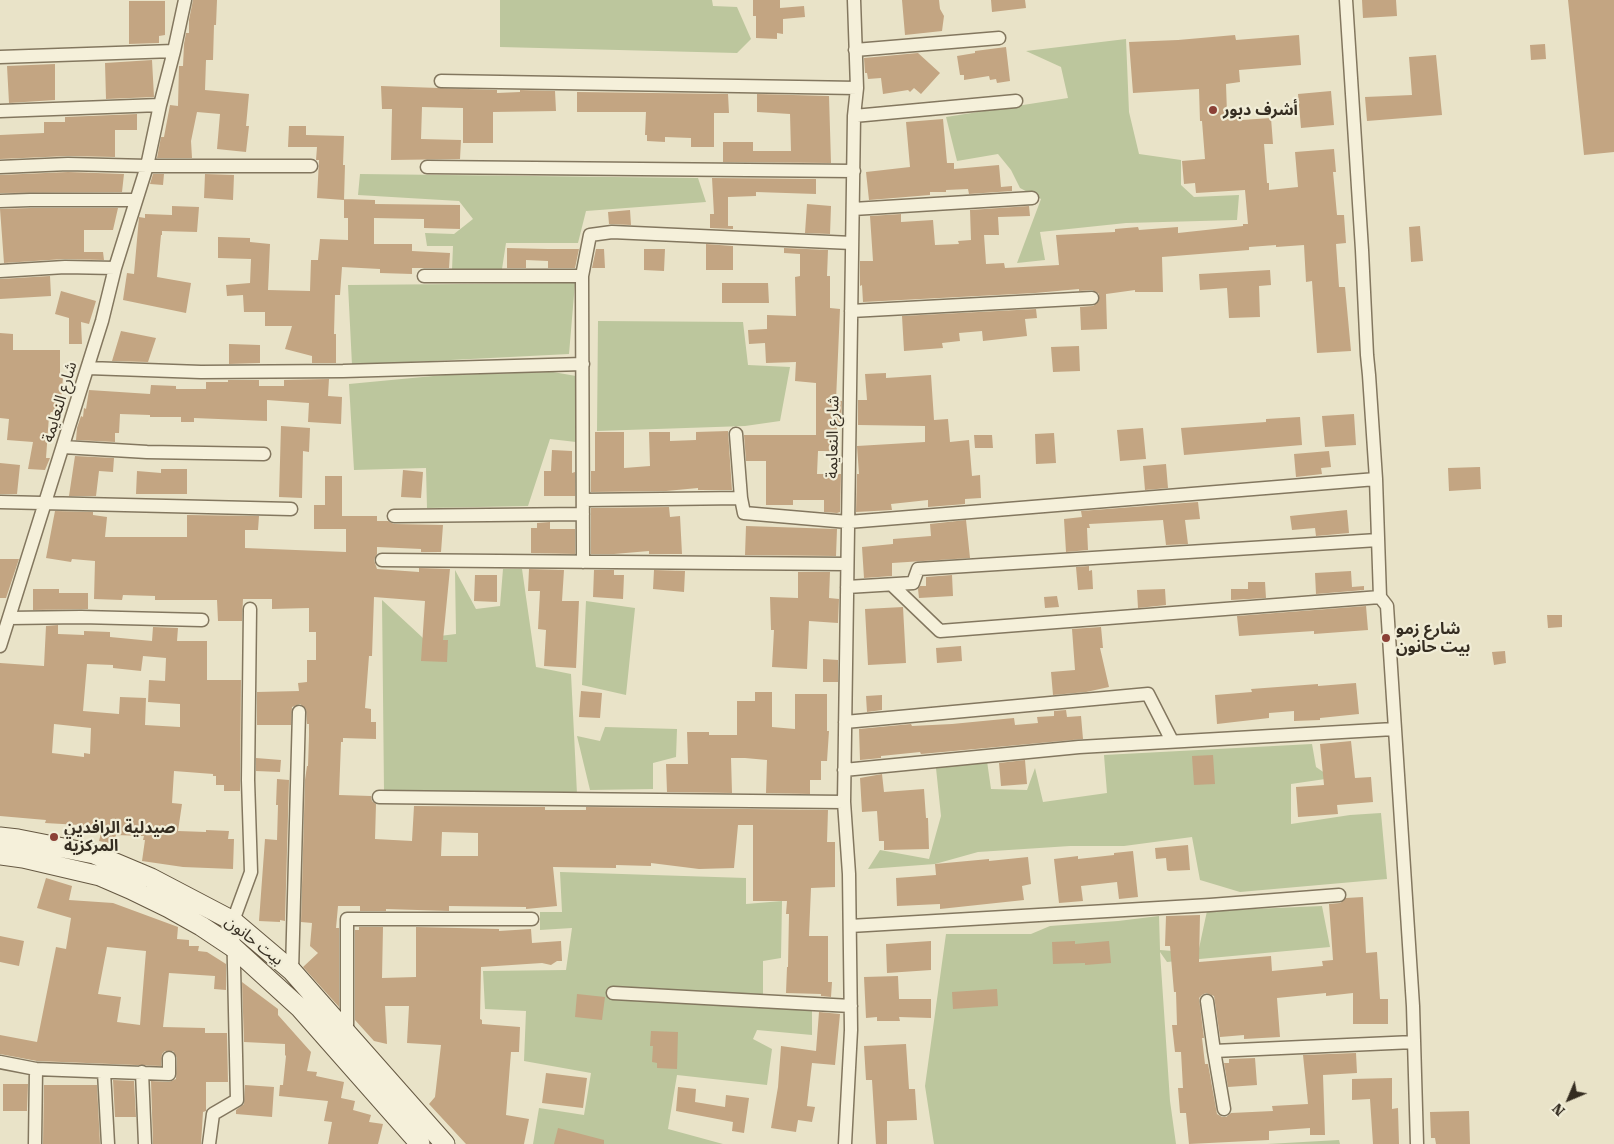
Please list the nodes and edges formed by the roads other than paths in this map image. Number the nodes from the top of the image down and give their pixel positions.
1 (184, 0) edge
2 (854, 0) edge
3 (1346, 0) edge
4 (999, 38) dead end
5 (855, 50) junction
6 (174, 51) junction
7 (0, 57) edge
8 (441, 81) dead end
9 (857, 88) junction
10 (1016, 101) dead end
11 (160, 105) junction
12 (0, 111) edge
13 (854, 116) junction
14 (147, 166) junction
15 (311, 166) dead end
16 (427, 166) dead end
17 (0, 167) edge
18 (854, 170) junction
19 (1032, 198) dead end
20 (136, 200) junction
21 (0, 201) edge
22 (853, 209) junction
23 (852, 243) junction
24 (115, 268) junction
25 (0, 272) edge
26 (424, 276) dead end
27 (582, 276) junction
28 (1092, 298) dead end
29 (851, 311) junction
30 (583, 364) junction
31 (88, 368) junction
32 (736, 434) dead end
33 (63, 447) junction
34 (264, 454) dead end
35 (1376, 479) junction
36 (741, 498) junction
37 (583, 500) junction
38 (0, 502) edge
39 (46, 502) junction
40 (291, 509) dead end
41 (583, 514) junction
42 (394, 516) dead end
43 (848, 522) junction
44 (1378, 540) junction
45 (382, 560) dead end
46 (583, 562) junction
47 (847, 564) junction
48 (892, 584) junction
49 (847, 587) junction
50 (1380, 598) junction
51 (250, 609) dead end
52 (9, 618) junction
53 (202, 620) dead end
54 (0, 646) edge
55 (299, 712) dead end
56 (845, 722) junction
57 (1394, 729) junction
58 (1172, 741) junction
59 (844, 770) junction
60 (380, 797) dead end
61 (844, 802) junction
62 (0, 838) edge
63 (0, 855) edge
64 (1339, 895) dead end
65 (532, 919) dead end
66 (233, 922) junction
67 (850, 926) junction
68 (234, 948) junction
69 (292, 971) junction
70 (613, 993) dead end
71 (1207, 1001) dead end
72 (850, 1006) junction
73 (347, 1033) junction
74 (1414, 1042) junction
75 (1214, 1051) junction
76 (169, 1058) dead end
77 (0, 1062) edge
78 (36, 1069) junction
79 (104, 1072) junction
80 (142, 1072) junction
81 (1224, 1109) dead end
82 (35, 1144) edge
83 (108, 1144) edge
84 (145, 1144) edge
85 (209, 1144) edge
86 (420, 1144) edge
87 (445, 1144) edge
88 (846, 1144) edge
89 (1417, 1144) edge

1 - 6 street, شارع النعايمة
2 - 5 street, شارع النعايمة
3 - 35 street
4 - 5 street
5 - 9 street, شارع النعايمة
6 - 7 street
6 - 11 street, شارع النعايمة
8 - 9 street
9 - 13 street, شارع النعايمة
10 - 13 street
11 - 12 street
11 - 14 street, شارع النعايمة
13 - 18 street, شارع النعايمة
14 - 15 street
14 - 17 street
14 - 20 street, شارع النعايمة
16 - 18 street
18 - 22 street, شارع النعايمة
19 - 22 street
20 - 21 street
20 - 24 street, شارع النعايمة
22 - 23 street, شارع النعايمة
23 - 27 street
23 - 29 street, شارع النعايمة
24 - 25 street
24 - 31 street, شارع النعايمة
26 - 27 street
27 - 30 street
28 - 29 street
29 - 43 street, شارع النعايمة
30 - 31 street
30 - 37 street
31 - 33 street, شارع النعايمة
32 - 36 street
33 - 34 street
33 - 39 street, شارع النعايمة
35 - 43 street
35 - 44 street
36 - 37 street
36 - 43 street
37 - 41 street
38 - 39 street
39 - 40 street
39 - 52 street, شارع النعايمة
41 - 42 street
41 - 46 street
43 - 47 street, شارع النعايمة
44 - 48 street
44 - 50 street
45 - 46 street
46 - 47 street
47 - 49 street, شارع النعايمة
48 - 49 street
48 - 50 street
49 - 56 street, شارع النعايمة
50 - 57 street
51 - 66 street
52 - 53 street
52 - 54 street, شارع النعايمة
55 - 69 street
56 - 58 street
56 - 59 street, شارع النعايمة
57 - 58 street
57 - 74 street
58 - 59 street
59 - 61 street, شارع النعايمة
60 - 61 street
61 - 67 street, شارع النعايمة
62 - 66 main road, بيت حانون
63 - 68 main road, بيت حانون
64 - 67 street
65 - 73 street
66 - 68 street
66 - 69 main road, بيت حانون
67 - 72 street, شارع النعايمة
68 - 85 street
68 - 86 main road, بيت حانون
69 - 73 main road, بيت حانون
70 - 72 street
71 - 75 street
72 - 88 street, شارع النعايمة
73 - 87 main road, بيت حانون
74 - 75 street
74 - 89 street
75 - 81 street
76 - 80 street
77 - 78 street
78 - 79 street
78 - 82 street
79 - 80 street
79 - 83 street
80 - 84 street

